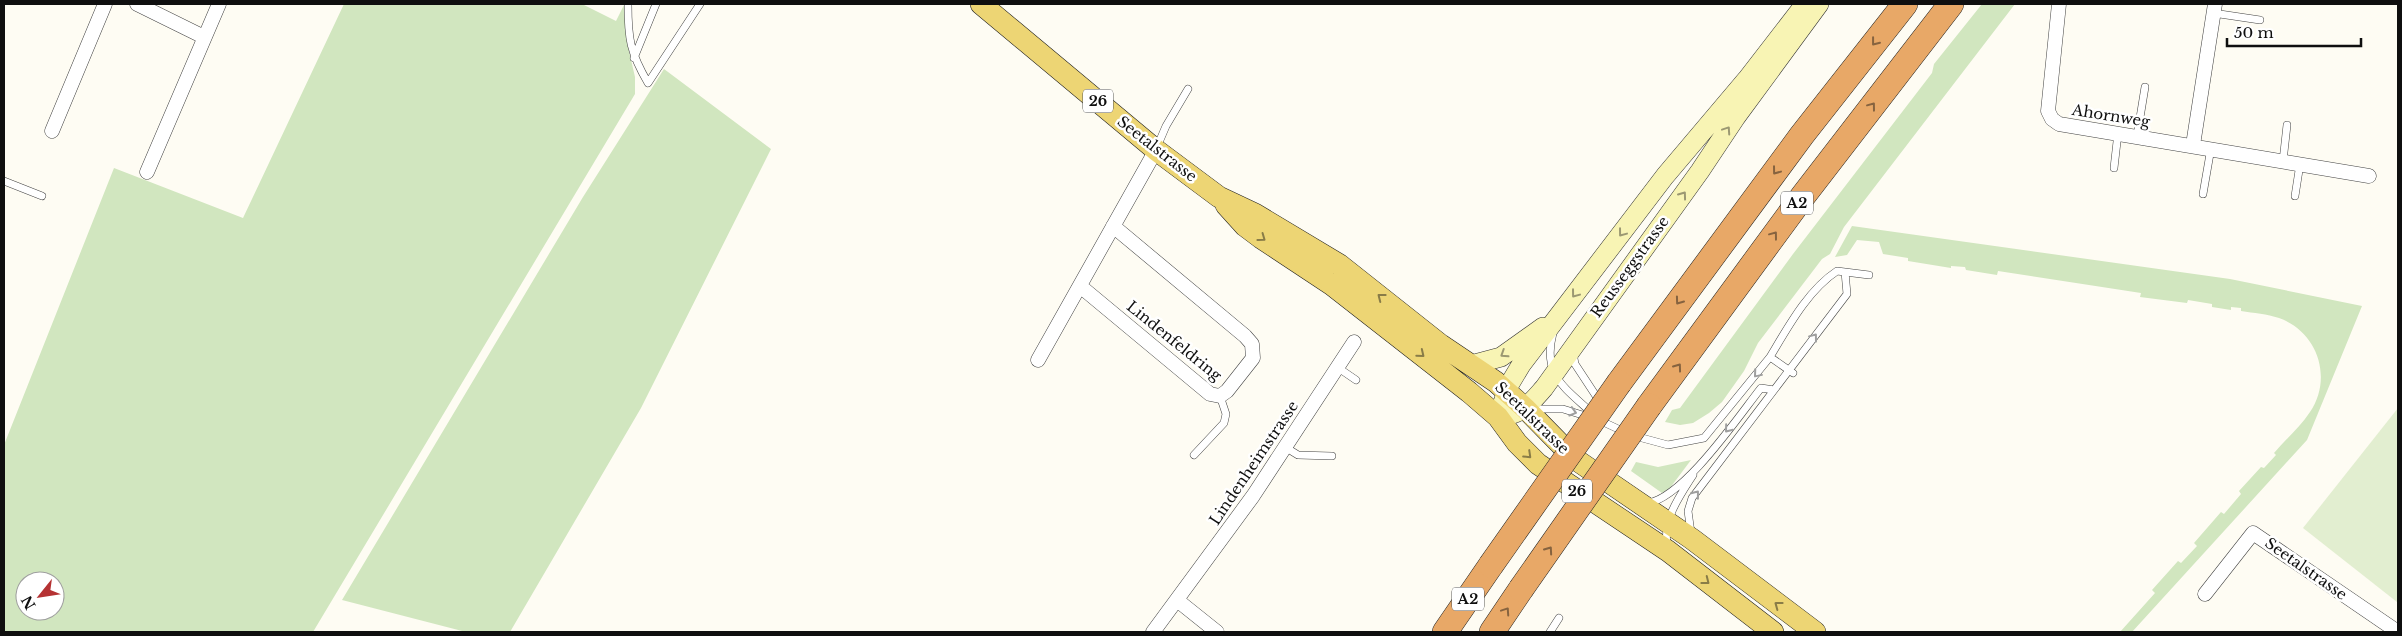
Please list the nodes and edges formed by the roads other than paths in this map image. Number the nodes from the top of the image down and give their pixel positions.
1 (105, 4) edge
2 (137, 4) edge
3 (219, 4) edge
4 (628, 4) edge
5 (656, 4) edge
6 (700, 4) edge
7 (981, 4) edge
8 (1805, 4) edge
9 (1818, 4) edge
10 (1905, 4) edge
11 (1950, 4) edge
12 (2059, 4) edge
13 (2214, 8) edge
14 (2260, 20) dead end
15 (204, 37) junction
16 (634, 58) junction
17 (2144, 87) dead end
18 (1188, 89) dead end
19 (2287, 125) dead end
20 (52, 131) dead end
21 (2118, 133) junction
22 (2136, 136) junction
23 (2193, 145) junction
24 (2211, 148) junction
25 (1156, 150) junction
26 (2283, 161) junction
27 (2300, 164) junction
28 (2114, 168) dead end
29 (147, 172) dead end
30 (2369, 176) dead end
31 (4, 181) edge
32 (2203, 194) dead end
33 (42, 196) dead end
34 (2295, 196) dead end
35 (1219, 197) junction
36 (1114, 226) junction
37 (1845, 272) junction
38 (1869, 275) dead end
39 (1080, 286) junction
40 (1558, 316) junction
41 (1354, 342) dead end
42 (1572, 347) junction
43 (1770, 357) junction
44 (1038, 360) dead end
45 (1472, 366) junction
46 (1337, 367) junction
47 (1791, 371) junction
48 (1554, 374) junction
49 (1356, 380) dead end
50 (1774, 390) junction
51 (1507, 392) junction
52 (1220, 396) junction
53 (1526, 409) junction
54 (1607, 411) dead end
55 (1498, 417) junction
56 (1612, 419) dead end
57 (1600, 420) junction
58 (1617, 427) junction
59 (1285, 447) junction
60 (1194, 455) dead end
61 (1332, 456) dead end
62 (1697, 468) junction
63 (1640, 504) junction
64 (1668, 522) junction
65 (1692, 539) junction
66 (1668, 551) junction
67 (2205, 594) dead end
68 (1177, 600) junction
69 (1559, 618) dead end
70 (1153, 632) edge
71 (1217, 632) edge
72 (1446, 632) edge
73 (1492, 632) edge
74 (1550, 632) edge
75 (1773, 632) edge
76 (1815, 632) edge
77 (2398, 632) edge

1 - 20 street
2 - 15 street
3 - 15 street
4 - 16 lane
5 - 16 lane
6 - 16 lane
7 - 25 main road, Seetalstrasse / 26
8 -> 40 main road, Reusseggstrasse
42 -> 9 main road, Reusseggstrasse
10 -> 72 highway, A2, bridge
73 -> 11 highway, A2, bridge
12 - 21 street, Ahornweg
13 - 14 lane
13 - 23 street
15 - 29 street
17 - 22 lane
18 - 25 lane
19 - 26 lane
21 - 22 street, Ahornweg
21 - 28 lane
22 - 23 street, Ahornweg
23 - 24 street, Ahornweg
24 - 26 street, Ahornweg
24 - 32 lane
25 - 35 main road, Seetalstrasse / 26
25 - 36 street
26 - 27 street, Ahornweg
27 - 30 street, Ahornweg
27 - 34 lane
31 - 33 lane
45 -> 35 main road, Seetalstrasse / 26
35 -> 55 main road, Seetalstrasse / 26
36 - 39 street
36 - 52 street, Lindenfeldring
37 - 38 lane
37 - 43 lane
47 -> 37 lane
39 - 44 street
39 - 52 street, Lindenfeldring
40 -> 45 main road, Reusseggstrasse
40 - 48 lane
40 - 51 main road, Reusseggstrasse
41 - 46 street, Lindenheimstrasse
42 - 48 main road, Reusseggstrasse
42 - 54 lane
43 - 47 lane
43 -> 58 lane
45 - 51 main road, Seetalstrasse / 26
46 - 49 lane
46 - 59 street, Lindenheimstrasse
47 - 50 lane
48 - 53 main road, Reusseggstrasse
48 - 57 lane
50 -> 62 lane
65 -> 50 lane
51 - 53 main road, Seetalstrasse / 26
51 - 55 main road, Reusseggstrasse
52 - 60 lane
53 - 55 main road
53 -> 57 lane
53 - 63 main road, Seetalstrasse / 26
55 -> 66 main road, Seetalstrasse / 26
56 - 58 lane
57 - 58 lane
59 - 61 lane
59 - 68 street, Lindenheimstrasse
62 - 63 lane
62 - 64 lane
63 - 64 main road, Seetalstrasse / 26
64 - 65 main road, Seetalstrasse / 26
64 - 66 lane
76 -> 65 main road, Seetalstrasse / 26
66 -> 75 main road, Seetalstrasse / 26
67 - 77 street, Seetalstrasse
68 - 70 street, Lindenheimstrasse
68 - 71 street
69 - 74 lane

